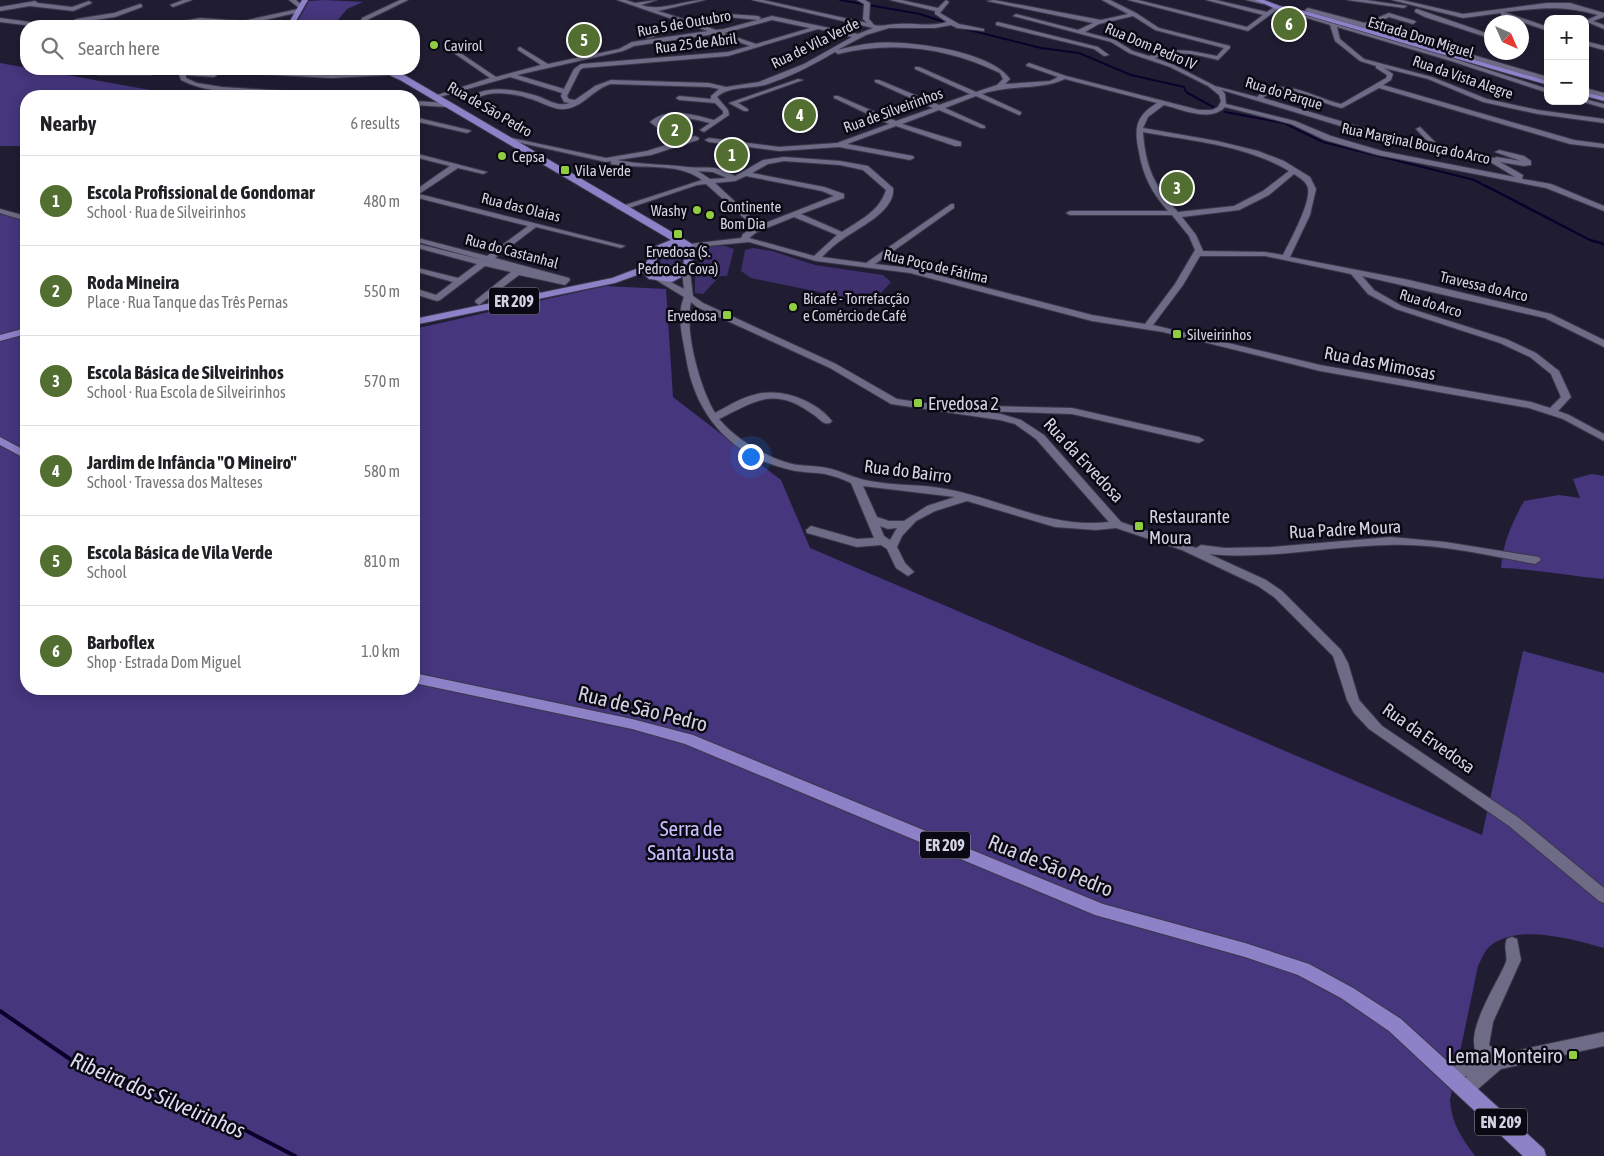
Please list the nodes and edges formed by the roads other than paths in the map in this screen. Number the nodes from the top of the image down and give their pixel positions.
1 (12, 0) edge
2 (51, 0) edge
3 (189, 0) edge
4 (292, 0) edge
5 (405, 0) edge
6 (620, 0) edge
7 (651, 0) edge
8 (702, 0) edge
9 (755, 0) edge
10 (860, 0) edge
11 (893, 0) edge
12 (1105, 0) edge
13 (1131, 0) edge
14 (1209, 0) edge
15 (1249, 0) edge
16 (1264, 0) edge
17 (1350, 0) edge
18 (1395, 0) edge
19 (991, 1) edge
20 (946, 2) dead end
21 (1553, 2) edge
22 (89, 3) dead end
23 (1541, 3) edge
24 (30, 4) junction
25 (173, 5) dead end
26 (635, 5) junction
27 (983, 5) dead end
28 (1408, 5) junction
29 (140, 6) dead end
30 (301, 6) edge
31 (1281, 8) junction
32 (1, 9) edge
33 (938, 10) junction
34 (1299, 10) junction
35 (651, 11) junction
36 (1307, 13) junction
37 (1499, 13) junction
38 (1134, 14) junction
39 (1267, 14) junction
40 (1604, 15) edge
41 (1016, 16) dead end
42 (762, 19) junction
43 (0, 20) edge
44 (78, 20) edge
45 (253, 20) edge
46 (293, 20) edge
47 (364, 20) edge
48 (1100, 22) junction
49 (1413, 22) dead end
50 (20, 23) edge
51 (686, 23) junction
52 (871, 24) junction
53 (950, 24) junction
54 (998, 24) dead end
55 (1050, 25) junction
56 (1333, 25) junction
57 (1365, 25) junction
58 (1604, 27) edge
59 (817, 28) junction
60 (880, 28) junction
61 (1544, 28) edge
62 (982, 30) dead end
63 (714, 32) junction
64 (1079, 32) junction
65 (1038, 34) junction
66 (1484, 34) edge
67 (858, 36) junction
68 (632, 44) junction
69 (1589, 44) edge
70 (757, 46) junction
71 (450, 48) dead end
72 (1604, 48) edge
73 (520, 49) dead end
74 (595, 54) junction
75 (1106, 55) dead end
76 (820, 59) junction
77 (1148, 59) junction
78 (1362, 60) junction
79 (592, 64) junction
80 (1029, 65) dead end
81 (547, 66) junction
82 (917, 68) dead end
83 (509, 74) junction
84 (182, 75) edge
85 (316, 75) edge
86 (351, 75) edge
87 (394, 75) edge
88 (332, 76) joint
89 (1064, 78) junction
90 (1544, 78) edge
91 (495, 79) junction
92 (800, 80) dead end
93 (877, 81) dead end
94 (1544, 82) edge
95 (1003, 83) junction
96 (757, 85) junction
97 (1210, 85) junction
98 (1380, 86) junction
99 (733, 88) junction
100 (725, 89) junction
101 (238, 90) edge
102 (1544, 90) edge
103 (1589, 91) edge
104 (566, 92) junction
105 (976, 94) junction
106 (430, 95) junction
107 (756, 95) junction
108 (1589, 95) edge
109 (1604, 95) edge
110 (420, 96) edge
111 (836, 96) dead end
112 (1476, 97) junction
113 (679, 98) dead end
114 (420, 99) edge
115 (1604, 99) edge
116 (1258, 100) junction
117 (715, 101) junction
118 (470, 102) junction
119 (574, 102) junction
120 (1589, 102) edge
121 (420, 103) edge
122 (522, 103) dead end
123 (1162, 103) junction
124 (447, 105) junction
125 (1604, 106) edge
126 (1221, 107) junction
127 (939, 108) junction
128 (455, 110) junction
129 (746, 110) dead end
130 (1487, 111) junction
131 (1019, 113) dead end
132 (420, 120) edge
133 (1604, 121) edge
134 (715, 122) junction
135 (896, 124) junction
136 (1515, 126) junction
137 (983, 127) dead end
138 (1139, 129) junction
139 (1420, 129) dead end
140 (663, 130) dead end
141 (704, 130) junction
142 (467, 131) dead end
143 (1566, 133) dead end
144 (718, 135) junction
145 (694, 138) junction
146 (507, 140) junction
147 (709, 140) junction
148 (732, 142) junction
149 (838, 144) junction
150 (958, 144) dead end
151 (1604, 146) edge
152 (1438, 149) junction
153 (1412, 151) dead end
154 (1499, 152) dead end
155 (420, 156) edge
156 (910, 158) dead end
157 (1489, 158) junction
158 (606, 160) junction
159 (457, 165) junction
160 (690, 169) junction
161 (1510, 170) junction
162 (1294, 171) junction
163 (483, 172) dead end
164 (746, 174) junction
165 (734, 179) junction
166 (1520, 179) junction
167 (706, 180) junction
168 (420, 190) edge
169 (420, 196) edge
170 (951, 206) dead end
171 (620, 208) junction
172 (1604, 209) edge
173 (2, 211) dead end
174 (1070, 213) dead end
175 (632, 214) junction
176 (1175, 214) junction
177 (796, 215) junction
178 (20, 217) edge
179 (534, 225) junction
180 (759, 228) junction
181 (661, 230) junction
182 (843, 235) junction
183 (744, 240) junction
184 (718, 242) junction
185 (706, 243) junction
186 (685, 245) junction
187 (420, 246) edge
188 (621, 246) dead end
189 (659, 248) junction
190 (1197, 254) junction
191 (690, 257) junction
192 (1286, 257) junction
193 (816, 259) junction
194 (486, 261) junction
195 (868, 265) junction
196 (420, 271) edge
197 (1353, 271) junction
198 (517, 272) junction
199 (686, 272) junction
200 (653, 275) junction
201 (459, 281) junction
202 (420, 293) edge
203 (689, 296) junction
204 (479, 302) dead end
205 (420, 321) edge
206 (1146, 327) junction
207 (20, 333) edge
208 (0, 338) edge
209 (1604, 344) edge
210 (956, 411) junction
211 (1552, 411) junction
212 (713, 418) junction
213 (826, 421) dead end
214 (1604, 438) edge
215 (0, 440) edge
216 (1199, 440) dead end
217 (20, 452) edge
218 (855, 480) junction
219 (967, 498) junction
220 (873, 519) junction
221 (904, 524) junction
222 (1117, 524) junction
223 (811, 530) dead end
224 (881, 541) junction
225 (892, 547) junction
226 (1186, 547) junction
227 (1535, 560) dead end
228 (908, 572) dead end
229 (420, 679) edge
230 (1604, 897) edge
231 (1512, 944) dead end
232 (1604, 1039) edge
233 (1499, 1062) junction
234 (1448, 1073) junction
235 (1465, 1089) junction
236 (1537, 1156) edge

1 - 32 street
2 - 24 street
3 - 25 street
4 - 30 street
5 - 47 street
6 - 26 street
7 - 26 street
8 - 35 street
9 - 52 street
10 - 52 street
11 - 33 street
12 - 38 street, Rua Dom Pedro IV
13 - 39 street
14 - 39 street
15 - 16 street, Estrada Dom Miguel
16 - 31 main road, Estrada Dom Miguel
17 - 28 street
18 - 28 street
19 - 27 street
19 - 48 street
20 - 33 street
21 - 23 street
21 - 40 street
22 - 24 street
23 - 37 street
24 - 32 street
26 - 35 street
28 - 37 street
28 - 66 street
29 - 44 street
30 - 45 street
30 - 46 main road
31 - 34 main road, Estrada Dom Miguel
31 - 36 main road, Estrada Dom Miguel
31 - 39 street
31 - 56 street, Estrada Dom Miguel
33 - 53 street
34 - 36 main road, Estrada Dom Miguel
34 - 57 street, Estrada Dom Miguel
35 - 51 street
36 - 94 main road, Estrada Dom Miguel
37 - 61 street
38 - 48 street, Rua Dom Pedro IV
38 - 77 street
40 - 58 street
41 - 55 street
42 - 51 street
42 - 59 street, Rua 5 de Outubro
42 - 63 street, Rua 5 de Outubro
43 - 50 street
48 - 64 street, Rua Dom Pedro IV
49 - 57 street
51 - 63 street
51 - 68 street
52 - 60 street
53 - 60 street, Rua de Vila Verde
53 - 62 street
54 - 65 street
55 - 64 street
55 - 65 street
56 - 78 street, Rua da Vista Alegre
56 - 102 street, Estrada Dom Miguel
57 - 90 street, Estrada Dom Miguel
59 - 67 street, Rua 25 de Abril
59 - 70 street, Rua 25 de Abril
60 - 67 street, Rua de Vila Verde
63 - 68 street, Rua 5 de Outubro
63 - 70 street
64 - 77 street, Rua Dom Pedro IV
65 - 75 street
67 - 76 street, Rua de Vila Verde
68 - 74 street, Rua 5 de Outubro
69 - 72 street
70 - 79 street, Rua 25 de Abril
71 - 91 street
73 - 81 street
74 - 79 street
74 - 81 street, Rua 5 de Outubro
76 - 95 street
76 - 96 street, Rua de Vila Verde
77 - 97 street, Rua Dom Pedro IV
78 - 98 street
78 - 112 street, Rua da Vista Alegre
79 - 104 street
80 - 89 street
81 - 83 street, Rua 5 de Outubro
82 - 105 street
83 - 91 street, Rua 5 de Outubro
83 - 104 street
84 - 101 street
85 - 88 street
86 - 88 street
87 - 106 main road, Rua de São Pedro
89 - 95 street
89 - 123 street
91 - 106 street, Rua 5 de Outubro
92 - 107 street
93 - 127 street
95 - 105 street, Rua de Silveirinhos
96 - 99 street, Rua de Vila Verde
96 - 107 street
97 - 116 street, Rua do Parque
97 - 126 street, Rua Dom Pedro IV
98 - 116 street
98 - 136 street
99 - 100 street, Rua de Vila Verde
99 - 107 street
100 - 117 street
100 - 119 street, Rua de Vila Verde
103 - 109 street
104 - 119 street
105 - 127 street, Rua de Silveirinhos
105 - 131 street
106 - 110 street
106 - 114 street
106 - 124 main road, Rua de São Pedro
107 - 129 street
108 - 115 main road
111 - 135 street
112 - 130 street
112 - 133 street, Rua da Vista Alegre
113 - 117 street
116 - 152 street, Rua do Parque
117 - 134 street
118 - 119 street
118 - 122 street
118 - 128 street
120 - 125 street
121 - 124 street
123 - 126 street
123 - 138 street
124 - 128 main road, Rua de São Pedro
126 - 166 street, Rua Marginal Bouça do Arco
127 - 135 street, Rua de Silveirinhos
127 - 137 street
128 - 146 main road, Rua de São Pedro
130 - 136 street
130 - 143 street
132 - 142 street
134 - 140 street
134 - 141 street
135 - 149 street, Rua de Silveirinhos
135 - 150 street
136 - 151 street
138 - 162 street
138 - 176 street
139 - 152 street
141 - 144 street, Rua de Silveirinhos
141 - 145 street
144 - 147 street
144 - 148 street, Rua de Silveirinhos
145 - 147 street, Rua de Silveirinhos
145 - 158 street
146 - 158 street
146 - 171 main road, Rua de São Pedro
147 - 148 street, Rua de Silveirinhos
148 - 149 street, Rua de Silveirinhos
149 - 156 street
152 - 157 street, Rua do Parque
153 - 161 street
154 - 157 street, Rua do Parque
155 - 159 street
157 - 161 street, Rua do Parque
158 - 160 street
159 - 163 street
159 - 168 street
160 - 165 street
160 - 167 street
161 - 166 street, Rua do Parque
162 - 176 street
162 - 192 street
164 - 165 street
164 - 177 street
164 - 182 street
165 - 167 street
166 - 172 street, Rua Marginal Bouça do Arco
167 - 171 street
167 - 180 street
169 - 179 street, Rua das Olaias
170 - 195 street
171 - 175 main road, Rua de São Pedro
173 - 178 street
174 - 176 street
175 - 181 main road, Rua de São Pedro
175 - 189 main road, Rua de São Pedro
176 - 190 street
177 - 180 street
177 - 182 street
179 - 188 street, Rua das Olaias
179 - 194 street
180 - 183 street
181 - 185 street, Rua Poço de Fátima
181 - 186 main road, Rua de São Pedro
182 - 193 street
183 - 184 street, Rua Poço de Fátima
183 - 193 street, Rua Poço de Fátima
184 - 185 street, Rua Poço de Fátima
184 - 191 street, Rua Poço de Fátima
185 - 186 street, Rua Poço de Fátima
186 - 189 main road
186 - 191 main road
187 - 194 street, Rua do Castanhal
189 - 200 main road
190 - 192 street
190 - 206 street
191 - 199 main road
192 - 197 street
193 - 195 street, Rua Poço de Fátima
194 - 198 street, Rua do Castanhal
194 - 198 street, Rua do Castanhal
194 - 201 street
195 - 206 street, Rua Poço de Fátima
196 - 201 street
197 - 209 street, Travessa do Arco
197 - 211 street, Rua do Arco
198 - 204 street
199 - 200 main road, ER 209
199 - 203 street
200 - 203 street, Rua da Ervedosa
200 - 205 main road, ER 209
201 - 202 street
203 - 210 street, Rua da Ervedosa
203 - 212 street
206 - 211 street, Rua das Mimosas
207 - 208 main road
210 - 216 street
210 - 222 street, Rua da Ervedosa
211 - 214 street, Rua das Mimosas
212 - 213 street
212 - 218 street
215 - 217 main road
218 - 219 street, Rua do Bairro
218 - 220 street, Rua do Bairro
219 - 221 street
219 - 222 street, Rua do Bairro
220 - 221 street
220 - 224 street, Rua do Bairro
221 - 225 street
222 - 226 street, Rua da Ervedosa
223 - 224 street
224 - 225 street
225 - 228 street
226 - 227 street, Rua Padre Moura
226 - 230 street, Rua da Ervedosa
229 - 234 main road, Rua de São Pedro / ER 209
231 - 233 street
232 - 233 street
233 - 234 street
233 - 235 street
234 - 235 main road, Rua de São Pedro / ER 209
235 - 236 main road, Rua de São Pedro / EN 209

